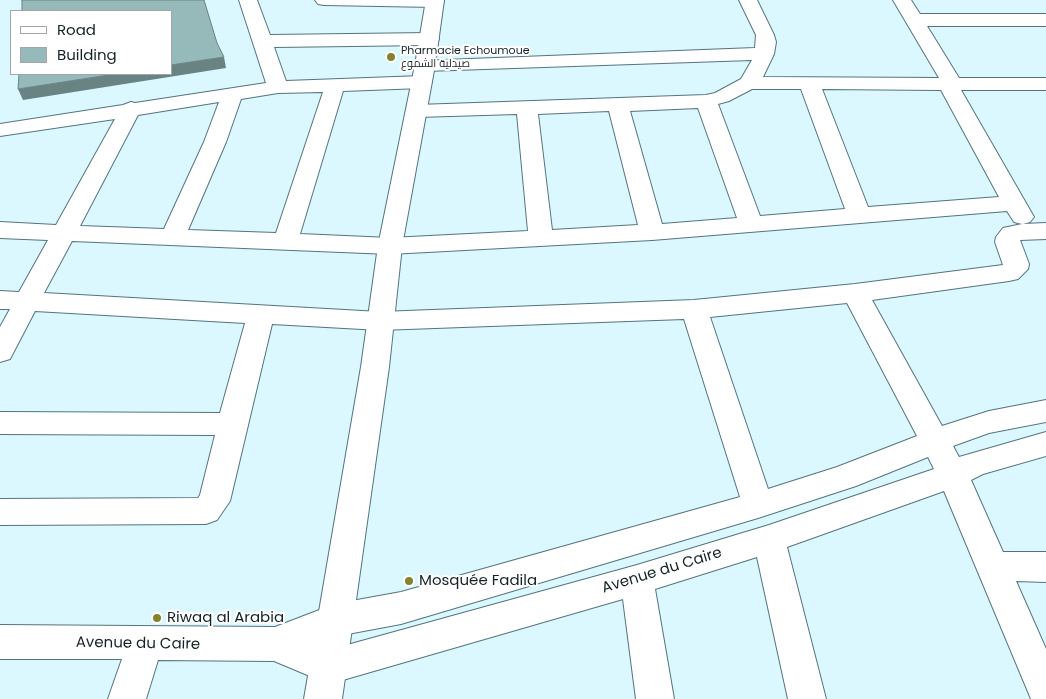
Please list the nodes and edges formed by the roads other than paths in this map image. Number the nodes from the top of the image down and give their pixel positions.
1 (248, 0) edge
2 (324, 0) edge
3 (343, 0) edge
4 (748, 0) edge
5 (902, 0) edge
6 (435, 1) edge
7 (914, 20) junction
8 (1046, 20) edge
9 (263, 41) junction
10 (764, 54) junction
11 (426, 62) junction
12 (748, 83) junction
13 (809, 83) junction
14 (950, 83) junction
15 (1046, 84) edge
16 (335, 85) junction
17 (278, 87) junction
18 (233, 94) junction
19 (706, 101) junction
20 (618, 105) junction
21 (131, 108) junction
22 (527, 108) junction
23 (417, 111) junction
24 (0, 130) edge
25 (1014, 203) junction
26 (859, 215) junction
27 (751, 224) junction
28 (0, 230) edge
29 (1038, 231) edge
30 (652, 232) junction
31 (63, 233) junction
32 (172, 238) junction
33 (541, 238) junction
34 (285, 243) junction
35 (390, 246) junction
36 (855, 293) junction
37 (0, 300) edge
38 (26, 301) junction
39 (694, 309) junction
40 (261, 314) junction
41 (380, 321) junction
42 (0, 352) edge
43 (1046, 411) edge
44 (0, 423) edge
45 (232, 424) junction
46 (935, 440) junction
47 (1046, 444) edge
48 (953, 474) junction
49 (758, 505) junction
50 (0, 512) edge
51 (769, 539) junction
52 (992, 566) junction
53 (1046, 566) edge
54 (637, 580) junction
55 (335, 620) junction
56 (0, 642) edge
57 (145, 644) junction
58 (275, 644) junction
59 (329, 667) junction
60 (1046, 691) edge
61 (127, 699) edge
62 (323, 699) edge
63 (655, 699) edge
64 (806, 699) edge

1 - 9 street
2 - 3 street
3 - 6 street
4 - 10 street
5 - 7 street
6 - 11 street
7 - 8 street
7 - 14 street
9 - 11 street
9 - 17 street
10 - 11 street
10 - 12 street
11 - 16 street
11 - 23 street
12 - 13 street
12 - 19 street
13 - 14 street
13 - 26 street
14 - 15 street
14 - 25 street
16 - 17 street
16 - 34 street
17 - 18 street
18 - 21 street
18 - 32 street
19 - 20 street
19 - 27 street
20 - 22 street
20 - 30 street
21 - 24 street
21 - 31 street
22 - 23 street
22 - 33 street
23 - 35 street
25 - 26 street
25 - 29 street
26 - 27 street
27 - 30 street
28 - 31 street
29 - 36 street
30 - 33 street
31 - 32 street
31 - 38 street
32 - 34 street
33 - 35 street
34 - 35 street
35 - 41 street
36 - 39 street
36 - 46 street
37 - 38 street
38 - 40 street
38 - 42 street
39 - 41 street
39 - 49 street
40 - 41 street
40 - 45 street
41 - 55 street
43 - 46 street, Avenue du Caire
44 - 45 street
45 - 50 street
46 - 48 street
46 - 49 street, Avenue du Caire
47 - 48 street, Avenue du Caire
48 - 51 street, Avenue du Caire
48 - 52 street
49 - 55 street, Avenue du Caire
51 - 54 street, Avenue du Caire
51 - 64 street
52 - 53 street
52 - 60 street
54 - 59 street, Avenue du Caire
54 - 63 street
55 - 58 street, Avenue du Caire
55 - 59 street
56 - 57 street, Avenue du Caire
57 - 58 street, Avenue du Caire
57 - 61 street
58 - 59 street, Avenue du Caire
59 - 62 street

